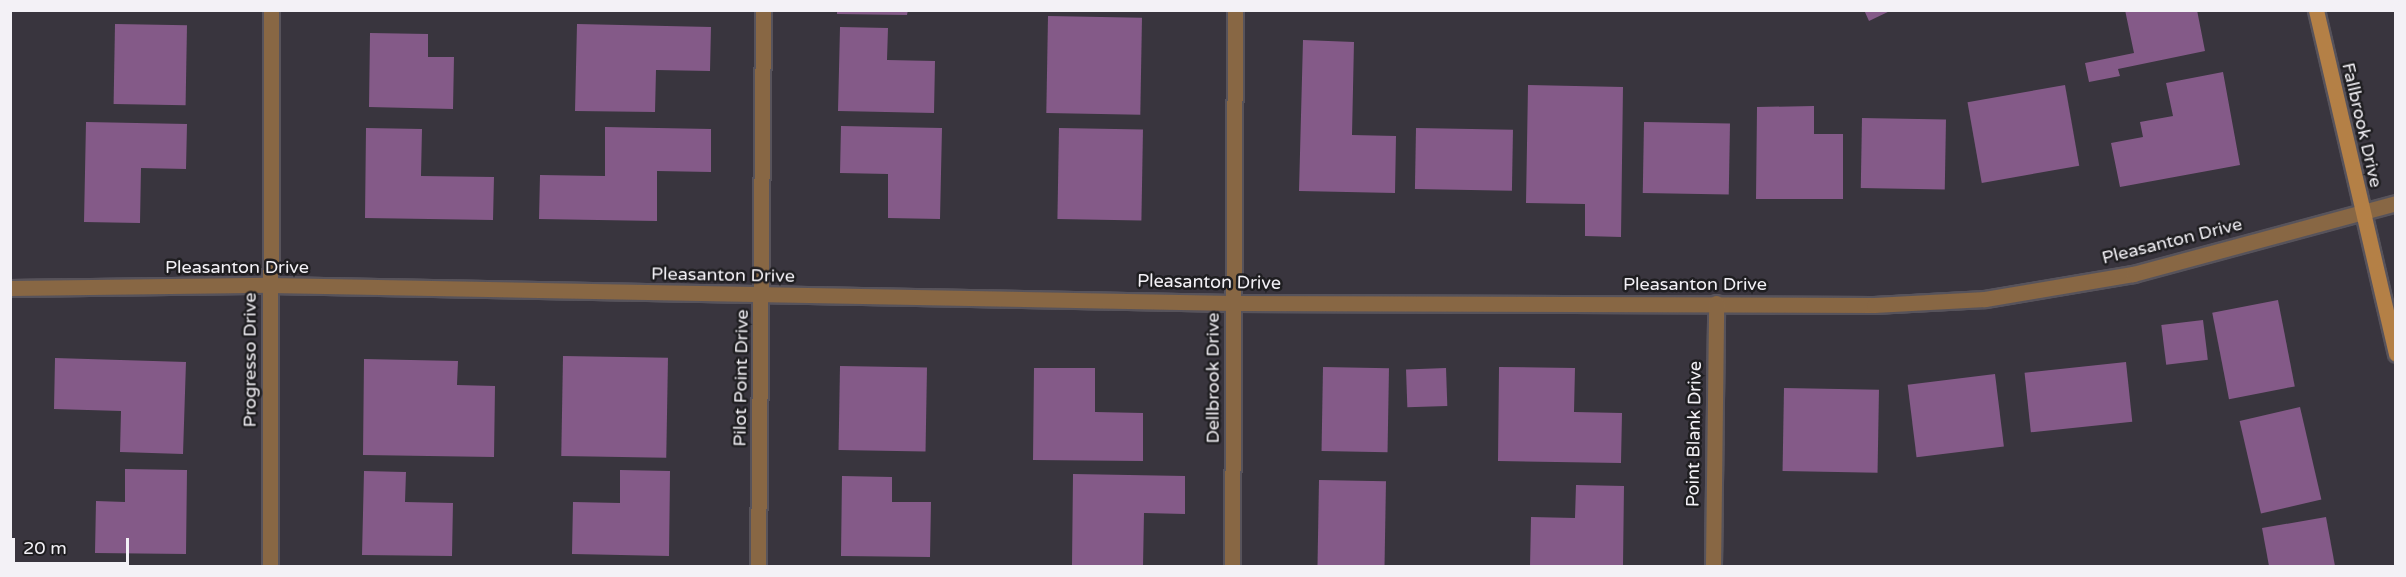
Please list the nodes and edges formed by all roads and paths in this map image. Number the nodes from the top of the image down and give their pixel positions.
1 (271, 10) edge
2 (763, 10) edge
3 (1235, 10) edge
4 (2316, 10) edge
5 (2396, 202) edge
6 (2363, 212) junction
7 (270, 285) junction
8 (10, 288) edge
9 (762, 295) junction
10 (1233, 303) junction
11 (1716, 303) junction
12 (2396, 354) edge
13 (270, 567) edge
14 (758, 567) edge
15 (1232, 567) edge
16 (1713, 567) edge

1 - 7 street, Progresso Drive
2 - 9 street, Pilot Point Drive
3 - 10 street, Dellbrook Drive
4 - 6 main road, Fallbrook Drive
5 - 6 street, Pleasanton Drive
6 - 11 street, Pleasanton Drive
6 - 12 main road, Fallbrook Drive
7 - 8 street, Pleasanton Drive
7 - 9 street, Pleasanton Drive
7 - 13 street, Progresso Drive
9 - 10 street, Pleasanton Drive
9 - 14 street, Pilot Point Drive
10 - 11 street, Pleasanton Drive
10 - 15 street, Dellbrook Drive
11 - 16 street, Point Blank Drive

